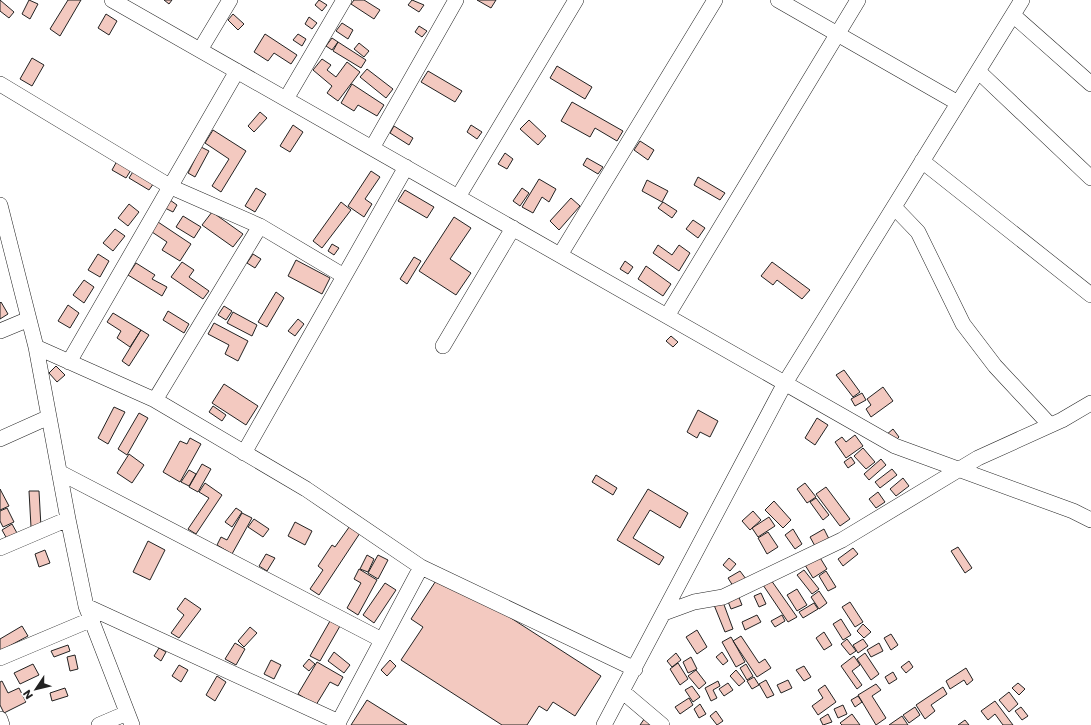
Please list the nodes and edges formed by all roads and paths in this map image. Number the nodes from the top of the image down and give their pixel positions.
1 (112, 0) edge
2 (230, 0) edge
3 (344, 0) edge
4 (456, 0) edge
5 (576, 0) edge
6 (715, 0) edge
7 (778, 0) edge
8 (858, 0) edge
9 (1022, 0) edge
10 (1013, 15) junction
11 (838, 36) junction
12 (200, 50) junction
13 (237, 71) junction
14 (978, 71) junction
15 (0, 84) edge
16 (1091, 84) edge
17 (286, 99) junction
18 (958, 103) junction
19 (372, 148) junction
20 (922, 161) junction
21 (406, 167) junction
22 (1091, 178) edge
23 (171, 187) junction
24 (458, 197) junction
25 (894, 207) junction
26 (1, 213) edge
27 (260, 226) junction
28 (513, 228) junction
29 (560, 255) junction
30 (344, 276) junction
31 (1091, 295) edge
32 (667, 316) junction
33 (29, 319) junction
34 (0, 331) edge
35 (443, 346) dead end
36 (36, 347) junction
37 (69, 362) junction
38 (785, 383) junction
39 (155, 400) junction
40 (1091, 403) edge
41 (49, 417) junction
42 (1050, 425) junction
43 (0, 439) edge
44 (244, 453) junction
45 (959, 469) junction
46 (59, 472) junction
47 (68, 519) junction
48 (1091, 520) edge
49 (0, 548) edge
50 (421, 567) junction
51 (88, 613) junction
52 (664, 613) junction
53 (382, 640) junction
54 (0, 658) edge
55 (635, 669) junction
56 (623, 692) junction
57 (0, 719) edge
58 (129, 719) edge
59 (338, 723) edge
60 (2, 725) edge
61 (99, 725) edge
62 (604, 725) edge
63 (662, 725) edge

1 - 12 street
2 - 12 street
3 - 17 street
4 - 19 street
5 - 24 street
6 - 29 street
7 - 11 street
8 - 11 street
9 - 10 street
10 - 14 street
10 - 16 street
11 - 18 street
11 - 32 street
12 - 13 street
13 - 17 street
13 - 23 street
14 - 18 street
14 - 22 street
15 - 23 street
17 - 19 street
18 - 20 street
19 - 21 street
20 - 25 street
20 - 31 street
21 - 24 street
21 - 30 street
23 - 27 street
23 - 37 street
24 - 28 street
25 - 38 street
25 - 42 street
26 - 33 street
27 - 30 street
27 - 39 street
28 - 29 street
28 - 35 street
29 - 32 street
30 - 44 street
32 - 38 street
33 - 34 street
33 - 36 street
36 - 37 street
36 - 41 street
37 - 39 street
38 - 45 street
38 - 52 street
39 - 44 street
40 - 42 street
41 - 43 street
41 - 46 street
42 - 45 street
44 - 50 street
45 - 48 street
45 - 52 street
46 - 47 street
46 - 53 street
47 - 49 street
47 - 51 street
50 - 53 street
50 - 55 street
51 - 54 street
51 - 58 street
51 - 59 street
52 - 55 street
53 - 59 street
55 - 56 street
56 - 62 street
56 - 63 street
57 - 60 street
58 - 61 street

